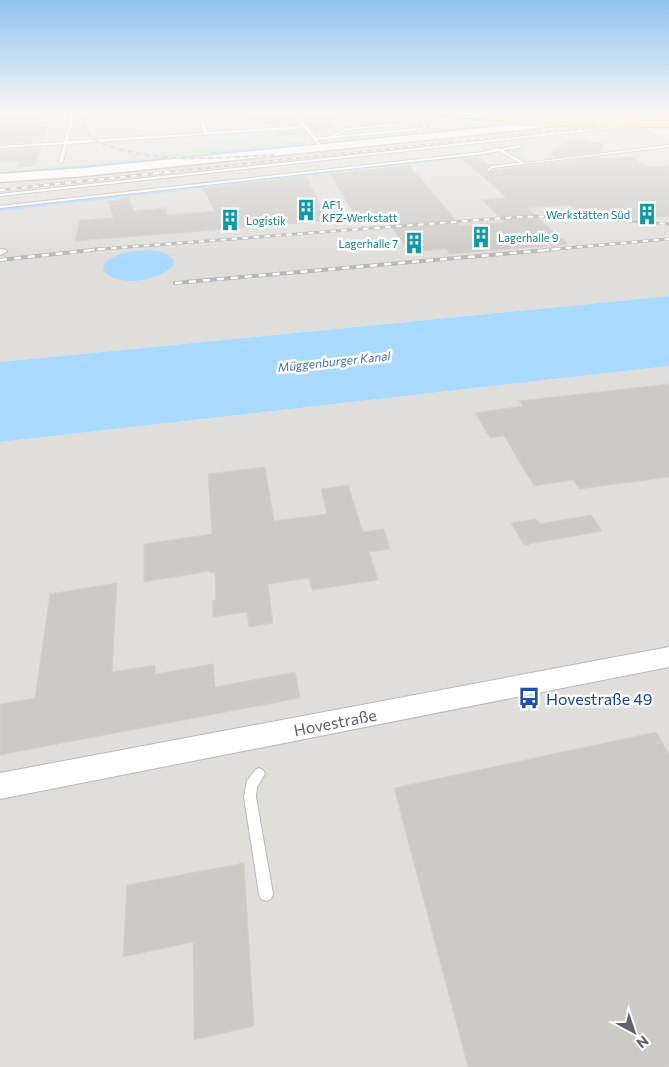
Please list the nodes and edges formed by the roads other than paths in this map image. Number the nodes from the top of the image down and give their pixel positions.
1 (162, 162) edge
2 (300, 162) joint
3 (398, 162) edge
4 (520, 162) edge
5 (542, 162) edge
6 (524, 164) junction
7 (488, 170) dead end
8 (310, 172) junction
9 (0, 178) edge
10 (0, 195) edge
11 (0, 207) edge
12 (669, 657) edge
13 (259, 774) dead end
14 (0, 786) edge
15 (266, 894) dead end

1 - 9 street
2 - 8 lane
2 - 10 lane
3 - 8 lane
4 - 6 lane
5 - 6 lane
6 - 7 lane
8 - 11 lane
12 - 14 street, Hovestraße
13 - 15 lane

